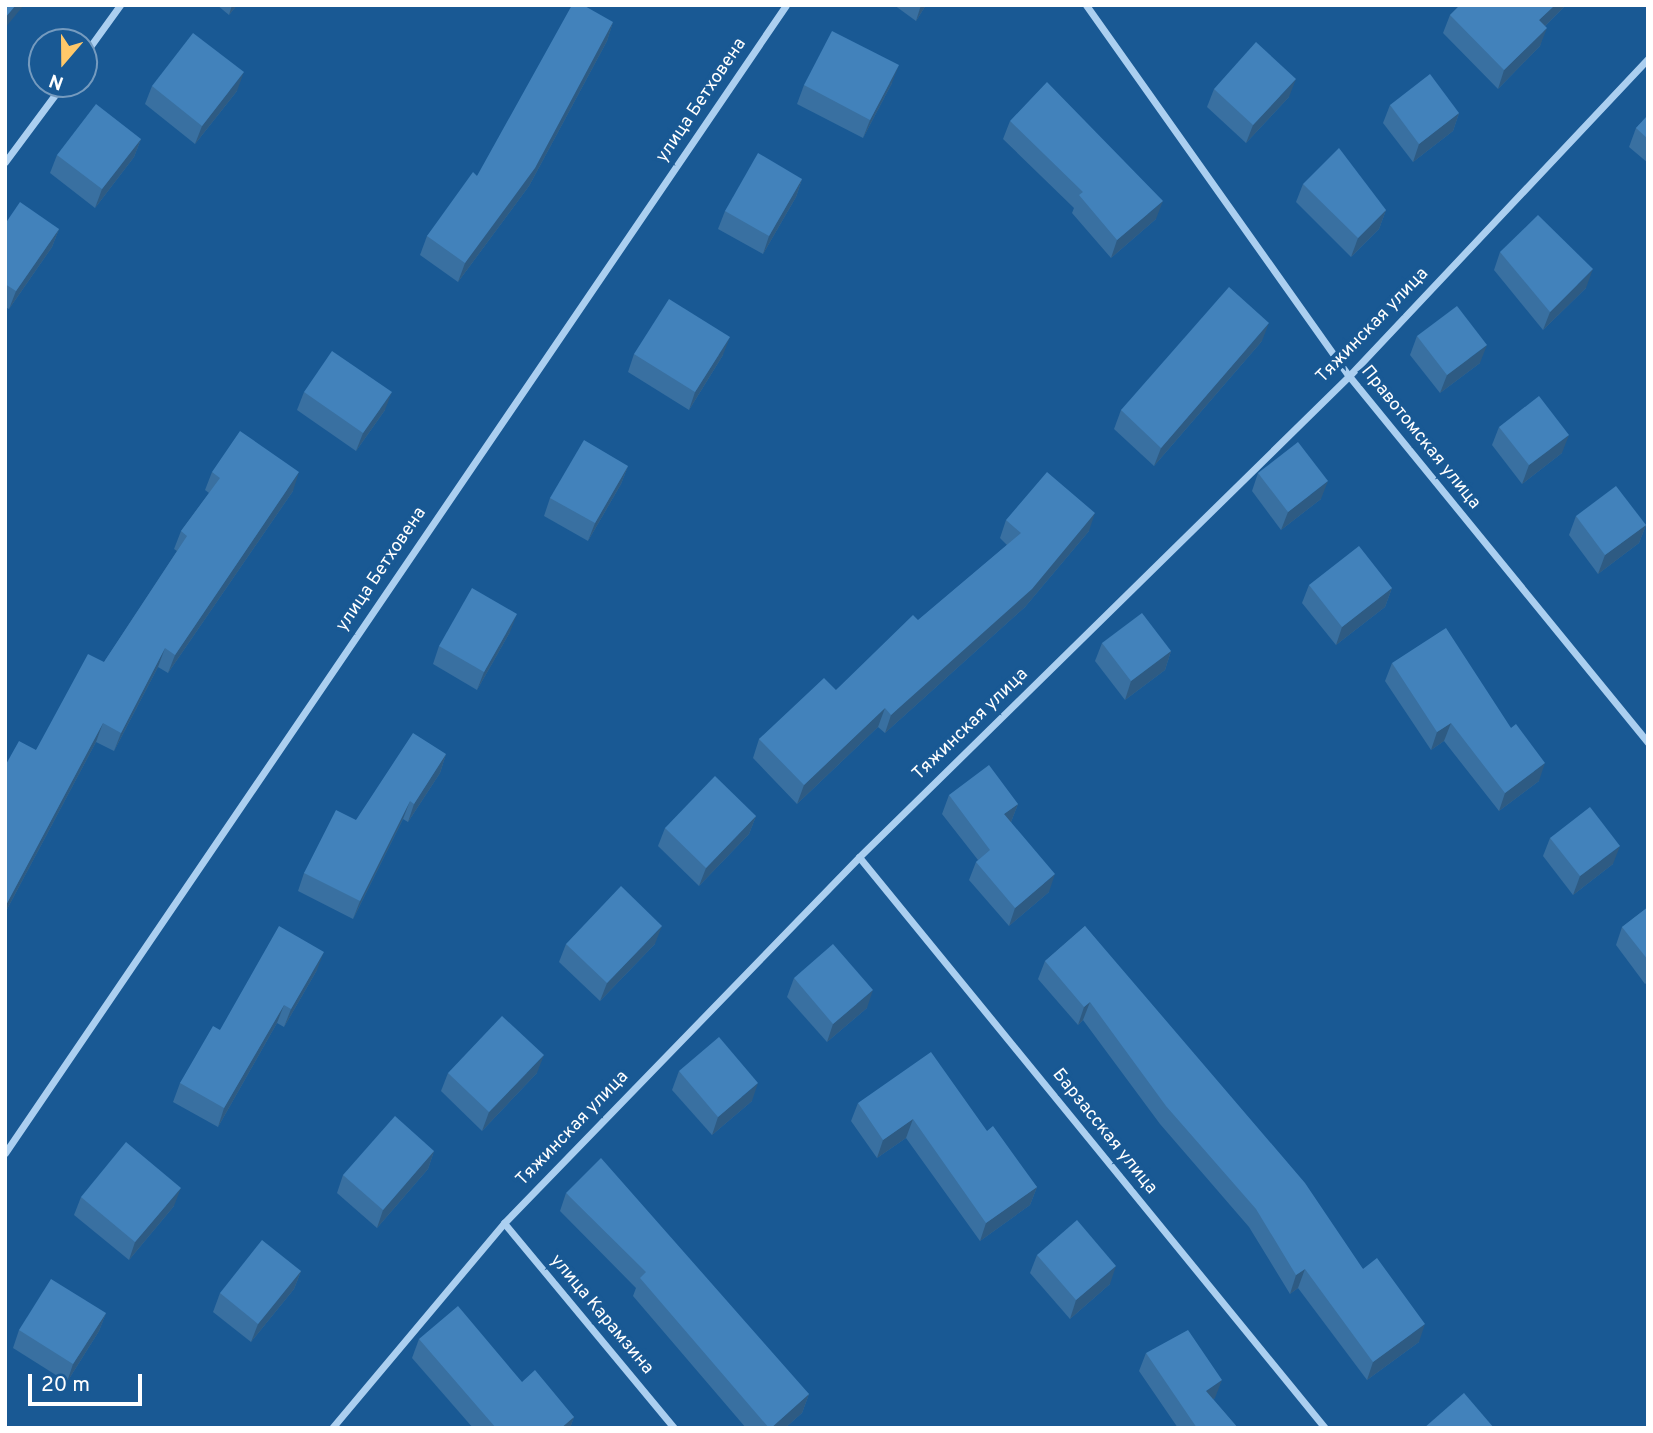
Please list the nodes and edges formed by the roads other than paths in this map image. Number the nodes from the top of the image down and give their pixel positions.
1 (120, 5) edge
2 (786, 5) edge
3 (1086, 5) edge
4 (98, 36) edge
5 (1648, 59) edge
6 (52, 98) edge
7 (5, 162) edge
8 (1349, 376) junction
9 (1648, 742) edge
10 (859, 857) junction
11 (5, 1153) edge
12 (504, 1223) junction
13 (332, 1428) edge
14 (674, 1428) edge
15 (1325, 1428) edge

1 - 4 street
2 - 11 street, улица Бетховена
3 - 8 street, Правотомская улица
5 - 8 street, Тяжинская улица
6 - 7 street
8 - 9 street, Правотомская улица
8 - 10 street, Тяжинская улица
10 - 12 street, Тяжинская улица
10 - 15 street, Барзасская улица
12 - 13 street, Тяжинская улица
12 - 14 street, улица Карамзина

